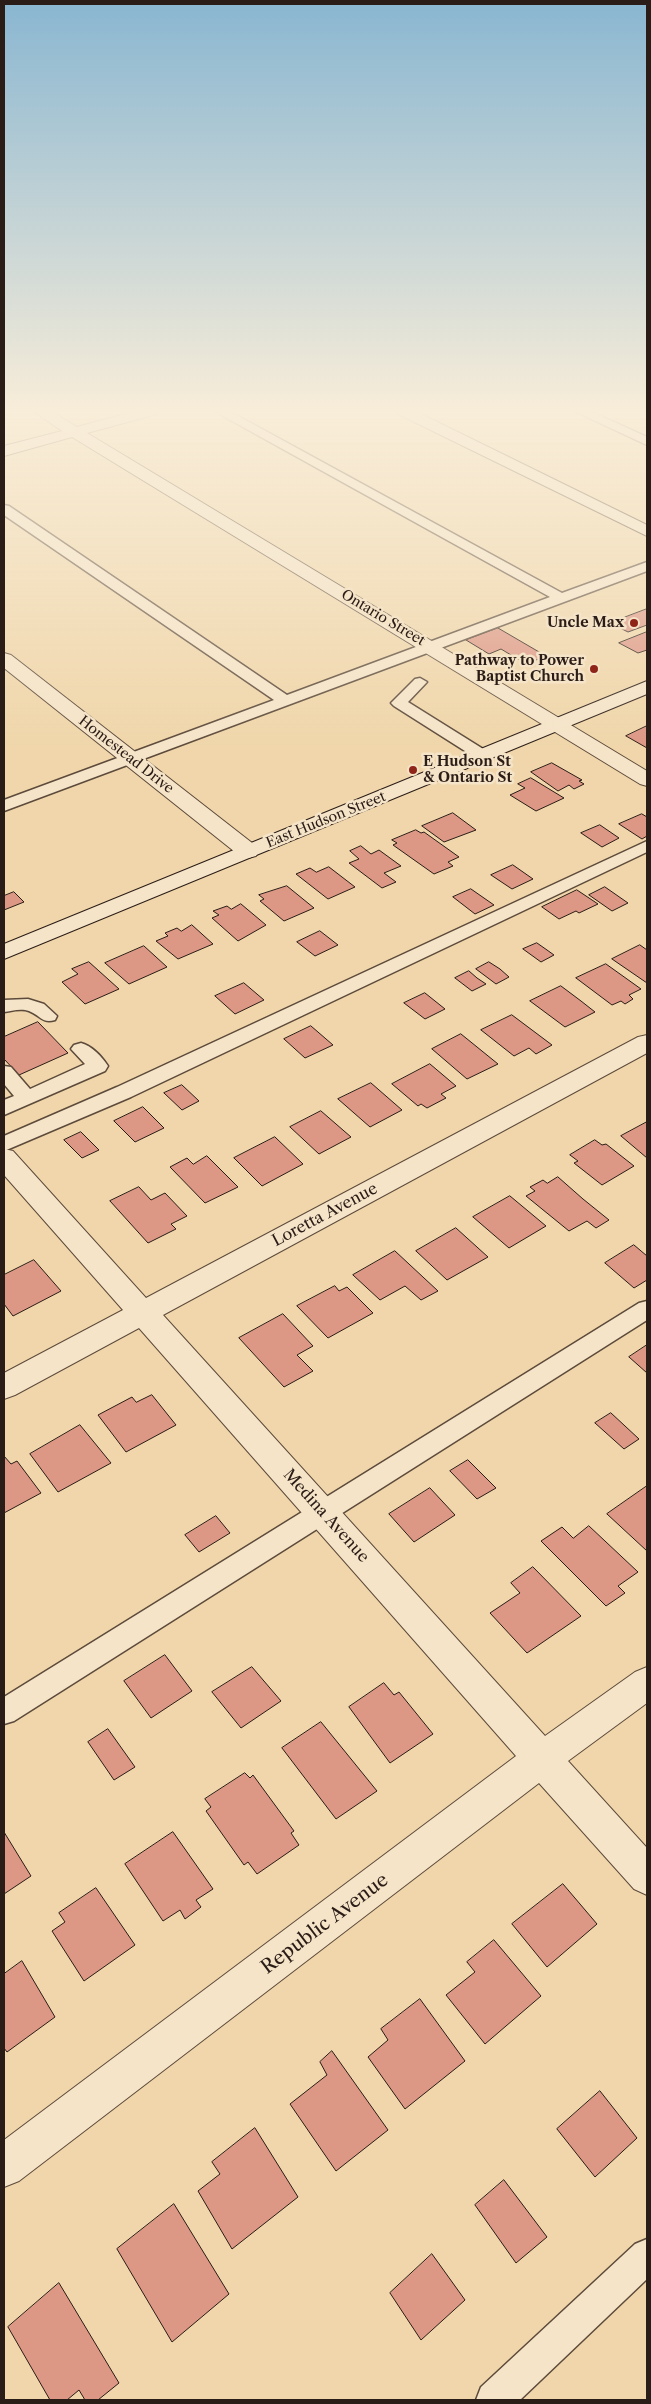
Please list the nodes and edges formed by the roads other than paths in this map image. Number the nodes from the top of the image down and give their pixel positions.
1 (25, 523) edge
2 (226, 523) edge
3 (425, 523) edge
4 (631, 523) edge
5 (647, 531) edge
6 (647, 566) edge
7 (562, 598) junction
8 (432, 647) junction
9 (4, 660) edge
10 (420, 682) dead end
11 (647, 687) edge
12 (286, 701) junction
13 (557, 724) junction
14 (482, 755) junction
15 (130, 758) junction
16 (647, 780) edge
17 (4, 806) edge
18 (647, 846) edge
19 (248, 851) junction
20 (4, 952) edge
21 (4, 1006) edge
22 (48, 1016) dead end
23 (647, 1043) edge
24 (82, 1049) dead end
25 (4, 1072) edge
26 (27, 1098) junction
27 (4, 1108) edge
28 (4, 1144) edge
29 (4, 1158) edge
30 (647, 1309) edge
31 (143, 1312) junction
32 (4, 1387) edge
33 (322, 1511) junction
34 (647, 1683) edge
35 (4, 1712) edge
36 (544, 1758) junction
37 (647, 1876) edge
38 (4, 2166) edge
39 (647, 2256) edge
40 (494, 2400) edge

1 - 12 lane
2 - 8 street, Ontario Street
3 - 7 lane
4 - 5 street
6 - 7 lane
7 - 8 lane
8 - 12 lane
8 - 13 street, Ontario Street
9 - 15 street, Homestead Drive
10 - 14 lane
11 - 13 street, East Hudson Street
12 - 15 lane
13 - 14 street, East Hudson Street
13 - 16 street, Ontario Street
14 - 19 street, East Hudson Street
15 - 17 lane
15 - 19 street, Homestead Drive
18 - 28 lane
19 - 20 street, East Hudson Street
21 - 22 lane
23 - 31 street, Loretta Avenue
24 - 26 lane
25 - 26 lane
26 - 27 lane
29 - 31 street, Medina Avenue
30 - 33 lane
31 - 32 street, Loretta Avenue
31 - 33 street, Medina Avenue
33 - 35 lane
33 - 36 street, Medina Avenue
34 - 36 street, Republic Avenue
36 - 37 street, Medina Avenue
36 - 38 street, Republic Avenue
39 - 40 lane

